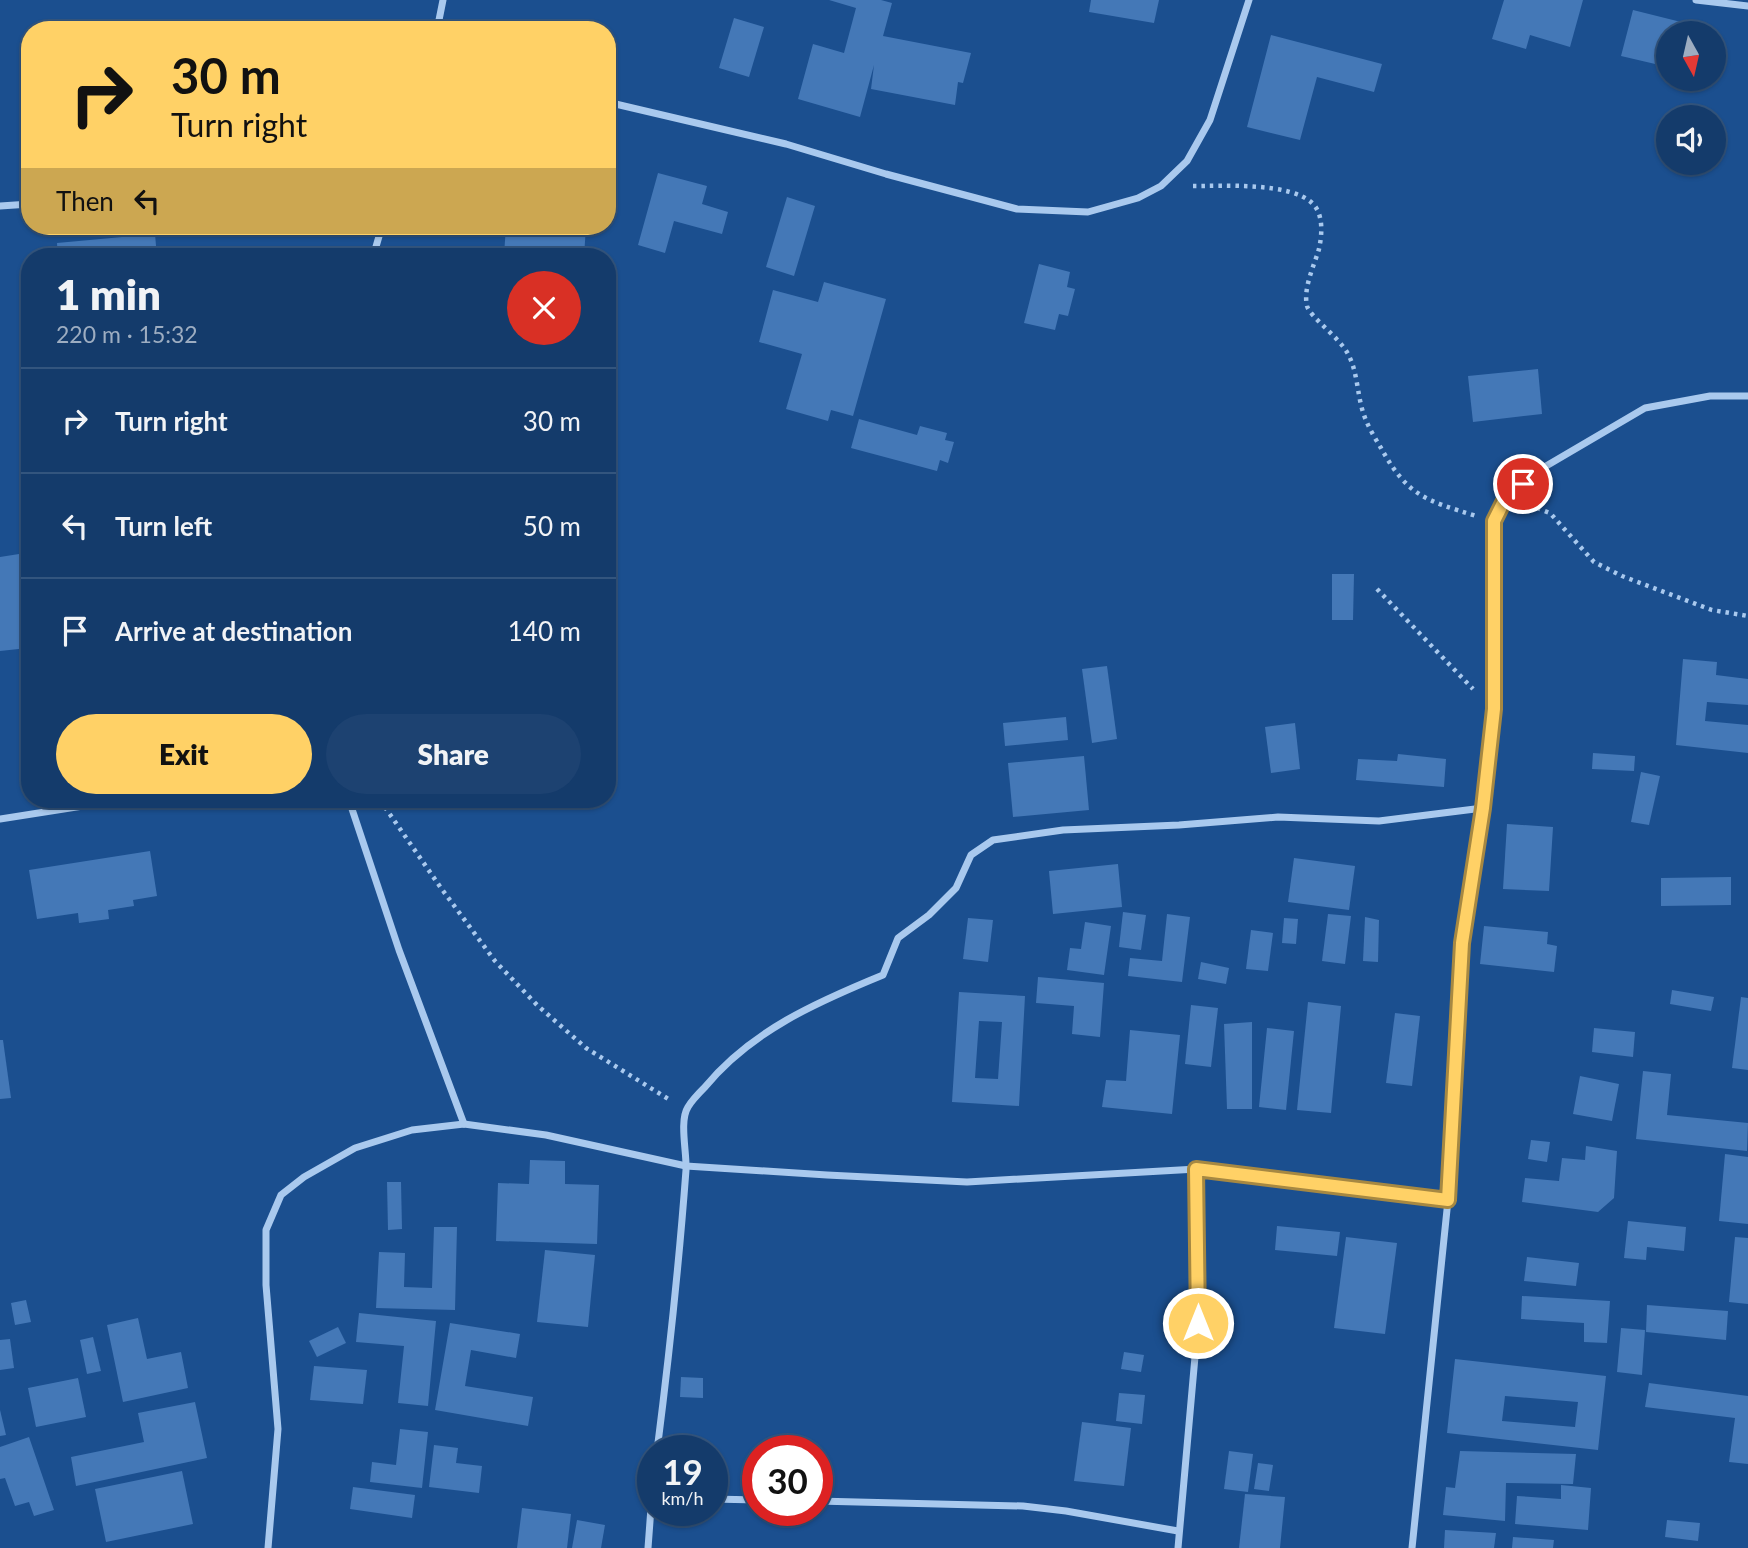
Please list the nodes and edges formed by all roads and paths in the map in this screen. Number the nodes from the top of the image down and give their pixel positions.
1 (443, 0) edge
2 (1249, 0) edge
3 (1696, 0) edge
4 (1748, 6) edge
5 (439, 21) edge
6 (616, 104) edge
7 (1161, 186) junction
8 (21, 205) edge
9 (0, 206) edge
10 (1748, 396) edge
11 (1505, 499) junction
12 (1494, 521) junction
13 (1377, 589) dead end
14 (1748, 616) edge
15 (1494, 709) junction
16 (70, 808) edge
17 (352, 808) edge
18 (386, 808) edge
19 (1483, 808) junction
20 (0, 819) edge
21 (686, 1109) junction
22 (464, 1124) junction
23 (686, 1166) junction
24 (1196, 1169) junction
25 (1448, 1200) junction
26 (659, 1435) edge
27 (833, 1501) edge
28 (650, 1526) edge
29 (1178, 1531) junction
30 (266, 1547) edge
31 (648, 1548) edge
32 (1178, 1548) edge
33 (1412, 1548) edge

1 - 5 street
2 - 7 street
3 - 4 street
6 - 7 street
7 - 12 path
8 - 9 street
10 - 11 street
11 - 12 street
11 - 14 path
12 - 15 street
13 - 15 path
15 - 19 street
16 - 20 street
17 - 22 street
18 - 21 path
19 - 21 street
19 - 25 street
21 - 23 street
22 - 23 street
22 - 30 street
23 - 24 street
23 - 26 street
24 - 25 street
24 - 29 street
25 - 33 street
27 - 29 street
28 - 31 street
29 - 32 street

